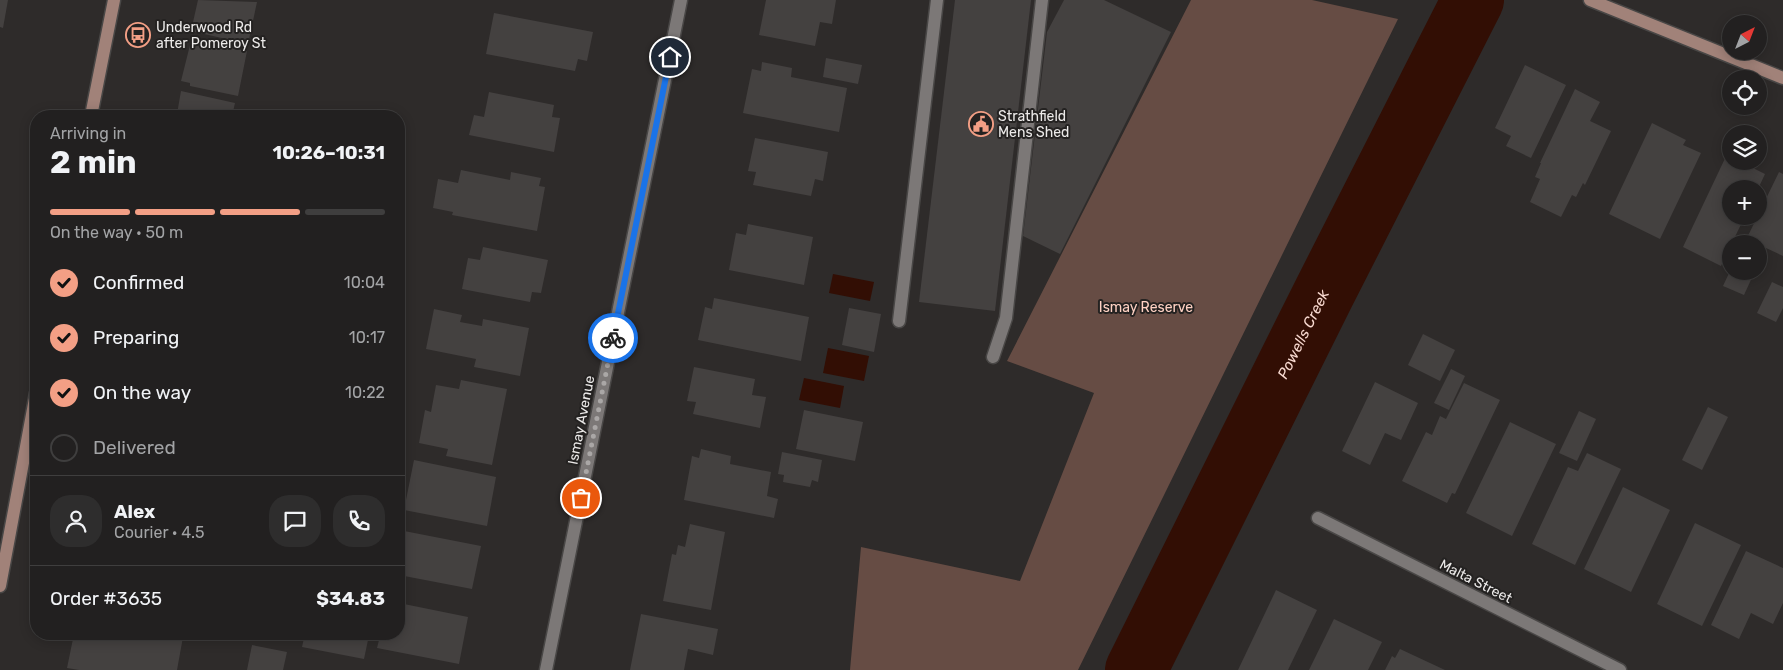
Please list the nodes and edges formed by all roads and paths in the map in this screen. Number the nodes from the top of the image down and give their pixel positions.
1 (114, 0) edge
2 (681, 0) edge
3 (937, 0) edge
4 (1042, 0) edge
5 (1590, 0) edge
6 (1783, 78) edge
7 (92, 110) edge
8 (900, 321) dead end
9 (993, 357) dead end
10 (30, 426) edge
11 (1318, 518) dead end
12 (0, 586) edge
13 (546, 670) edge
14 (1620, 670) edge

1 - 7 main road
2 - 13 street, Ismay Avenue
3 - 8 street
4 - 9 street
5 - 6 main road
10 - 12 main road
11 - 14 street, Malta Street

